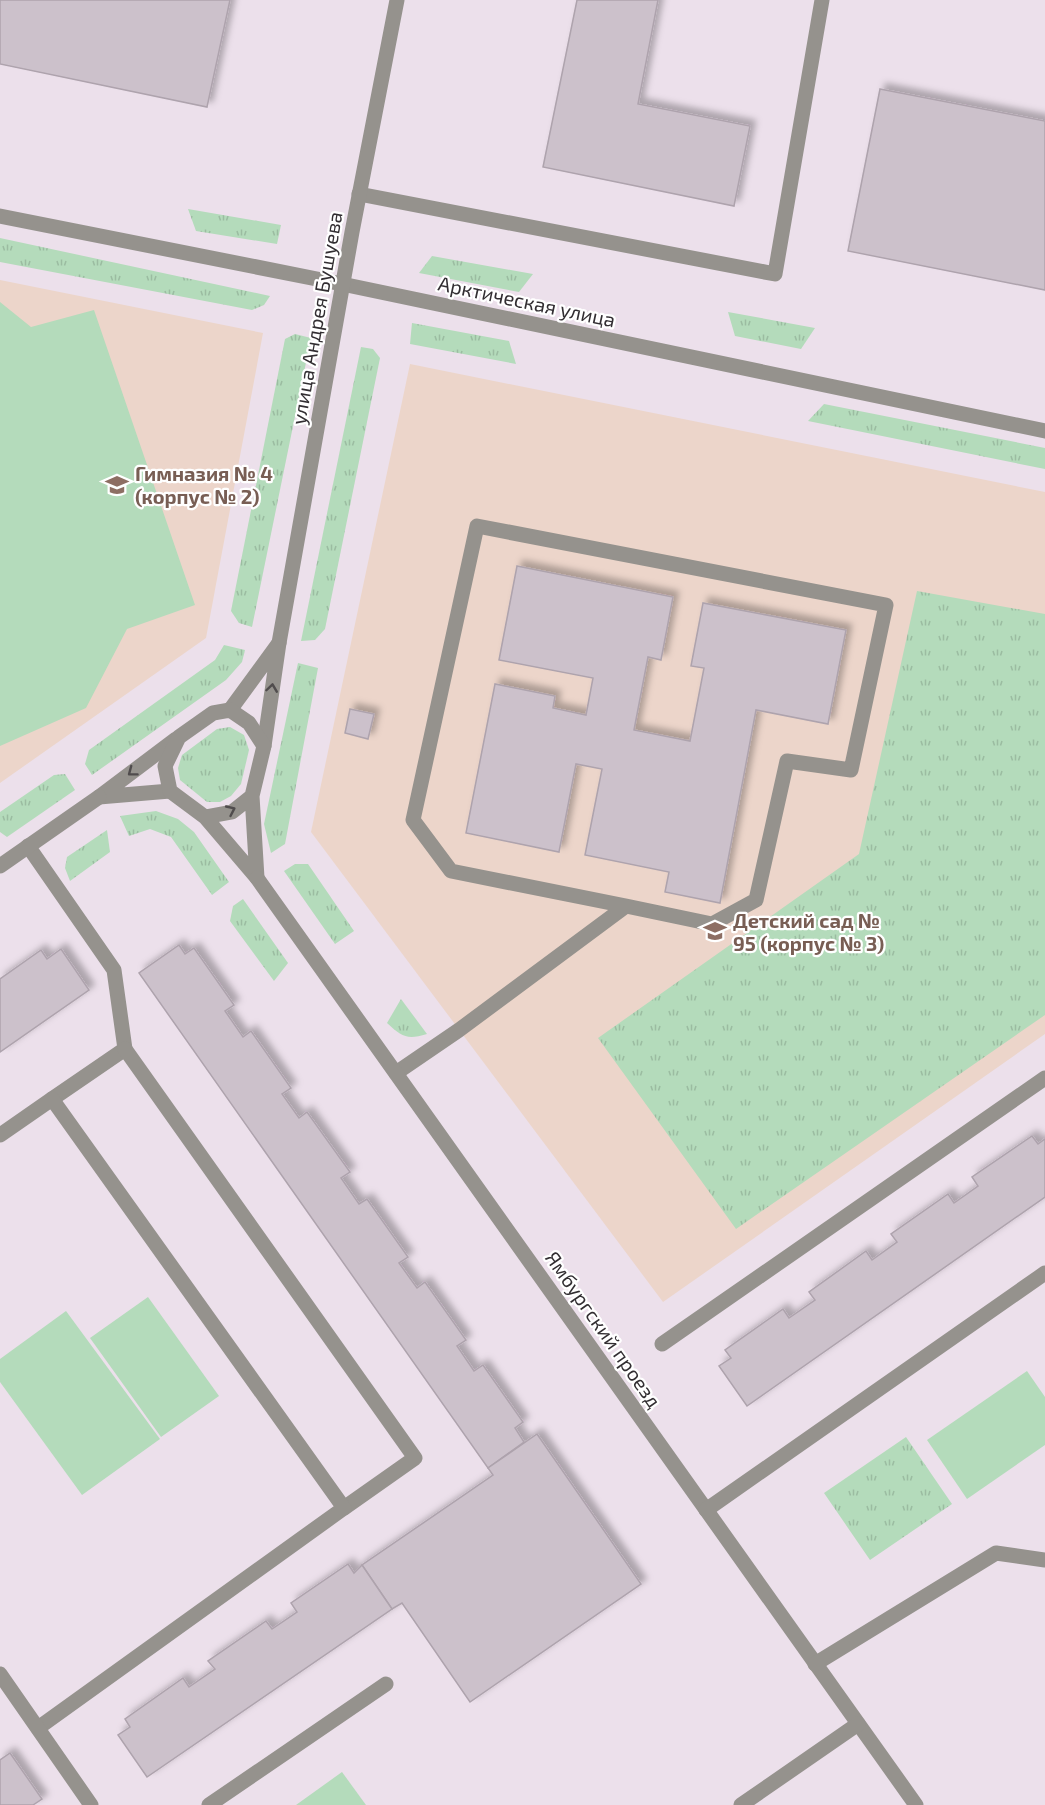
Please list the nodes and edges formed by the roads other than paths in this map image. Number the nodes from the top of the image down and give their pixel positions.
1 (397, 0) edge
2 (822, 0) edge
3 (359, 194) junction
4 (0, 216) edge
5 (342, 284) junction
6 (1045, 430) edge
7 (279, 644) junction
8 (230, 710) junction
9 (179, 737) junction
10 (264, 746) junction
11 (170, 791) junction
12 (252, 796) junction
13 (99, 797) junction
14 (205, 817) junction
15 (28, 846) junction
16 (0, 866) edge
17 (257, 878) junction
18 (626, 906) junction
19 (125, 1049) junction
20 (396, 1073) junction
21 (1045, 1078) edge
22 (52, 1098) junction
23 (0, 1135) edge
24 (1045, 1273) edge
25 (662, 1344) dead end
26 (344, 1508) junction
27 (706, 1510) junction
28 (1045, 1560) edge
29 (816, 1664) junction
30 (2, 1682) edge
31 (386, 1684) dead end
32 (858, 1724) junction
33 (38, 1728) junction
34 (91, 1805) edge
35 (208, 1805) edge
36 (741, 1805) edge
37 (916, 1805) edge

1 - 3 street, улица Андрея Бушуева
2 - 3 street
3 - 5 street, улица Андрея Бушуева
4 - 5 street, Арктическая улица
5 - 6 street, Арктическая улица
5 - 7 street, улица Андрея Бушуева
7 - 8 street
10 -> 7 street, улица Андрея Бушуева
8 - 9 street
8 - 10 street
9 - 11 street
9 -> 13 street
10 - 12 street
11 - 13 street
11 - 14 street
14 -> 12 street
12 - 17 street
13 - 15 street
14 - 17 street, Ямбургский проезд
15 - 16 street
15 - 19 street
17 - 20 street, Ямбургский проезд
18 - 18 street
18 - 20 street
19 - 22 street
19 - 26 street
20 - 27 street, Ямбургский проезд
21 - 25 street
22 - 23 street
22 - 26 street
24 - 27 street
26 - 33 street
27 - 29 street, Ямбургский проезд
28 - 29 street
29 - 32 street, Ямбургский проезд
30 - 33 street
31 - 35 street
32 - 36 street
32 - 37 street, Ямбургский проезд
33 - 34 street

